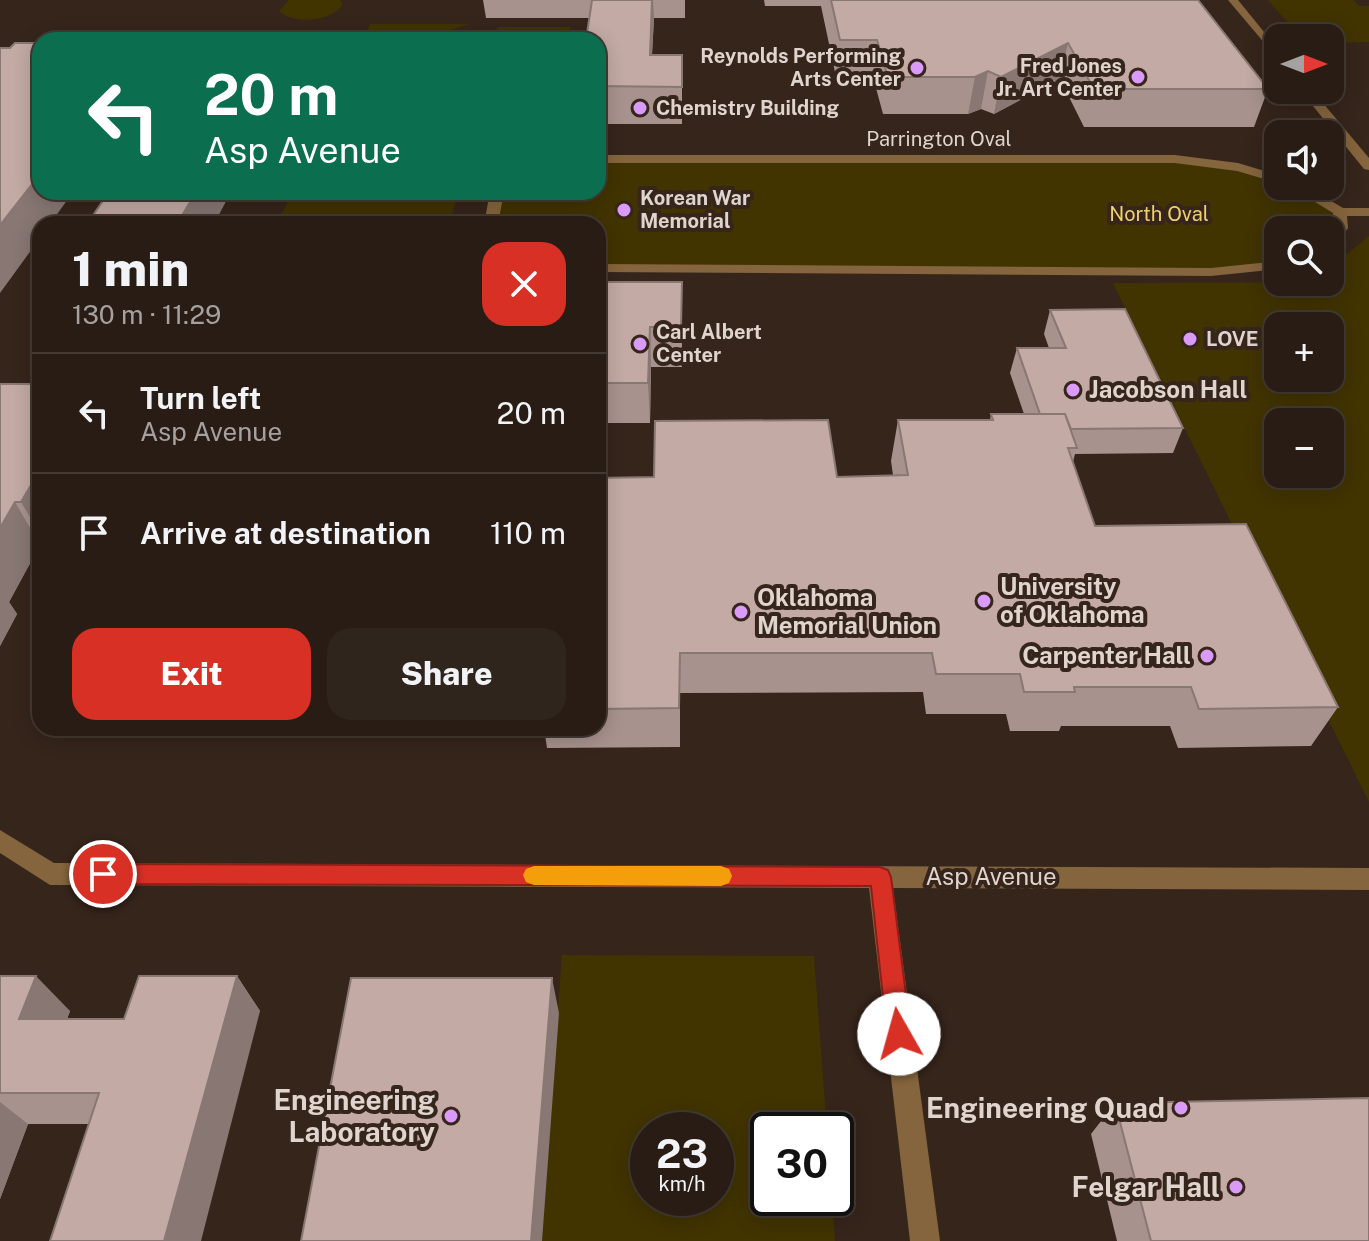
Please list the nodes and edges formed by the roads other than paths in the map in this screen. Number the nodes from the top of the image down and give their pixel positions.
1 (1233, 0) edge
2 (1264, 39) edge
3 (1318, 104) edge
4 (606, 159) edge
5 (1369, 166) edge
6 (1264, 175) edge
7 (1324, 200) edge
8 (1340, 212) junction
9 (1369, 212) edge
10 (1340, 216) edge
11 (1264, 266) edge
12 (606, 268) edge
13 (0, 840) edge
14 (880, 877) junction
15 (1369, 879) edge
16 (925, 1241) edge

1 - 2 street
3 - 5 street
4 - 6 street, Parrington Oval
7 - 8 street
8 - 9 street
8 - 10 street
11 - 12 street
13 - 14 street, Asp Avenue
14 - 15 street, Asp Avenue
14 - 16 street

